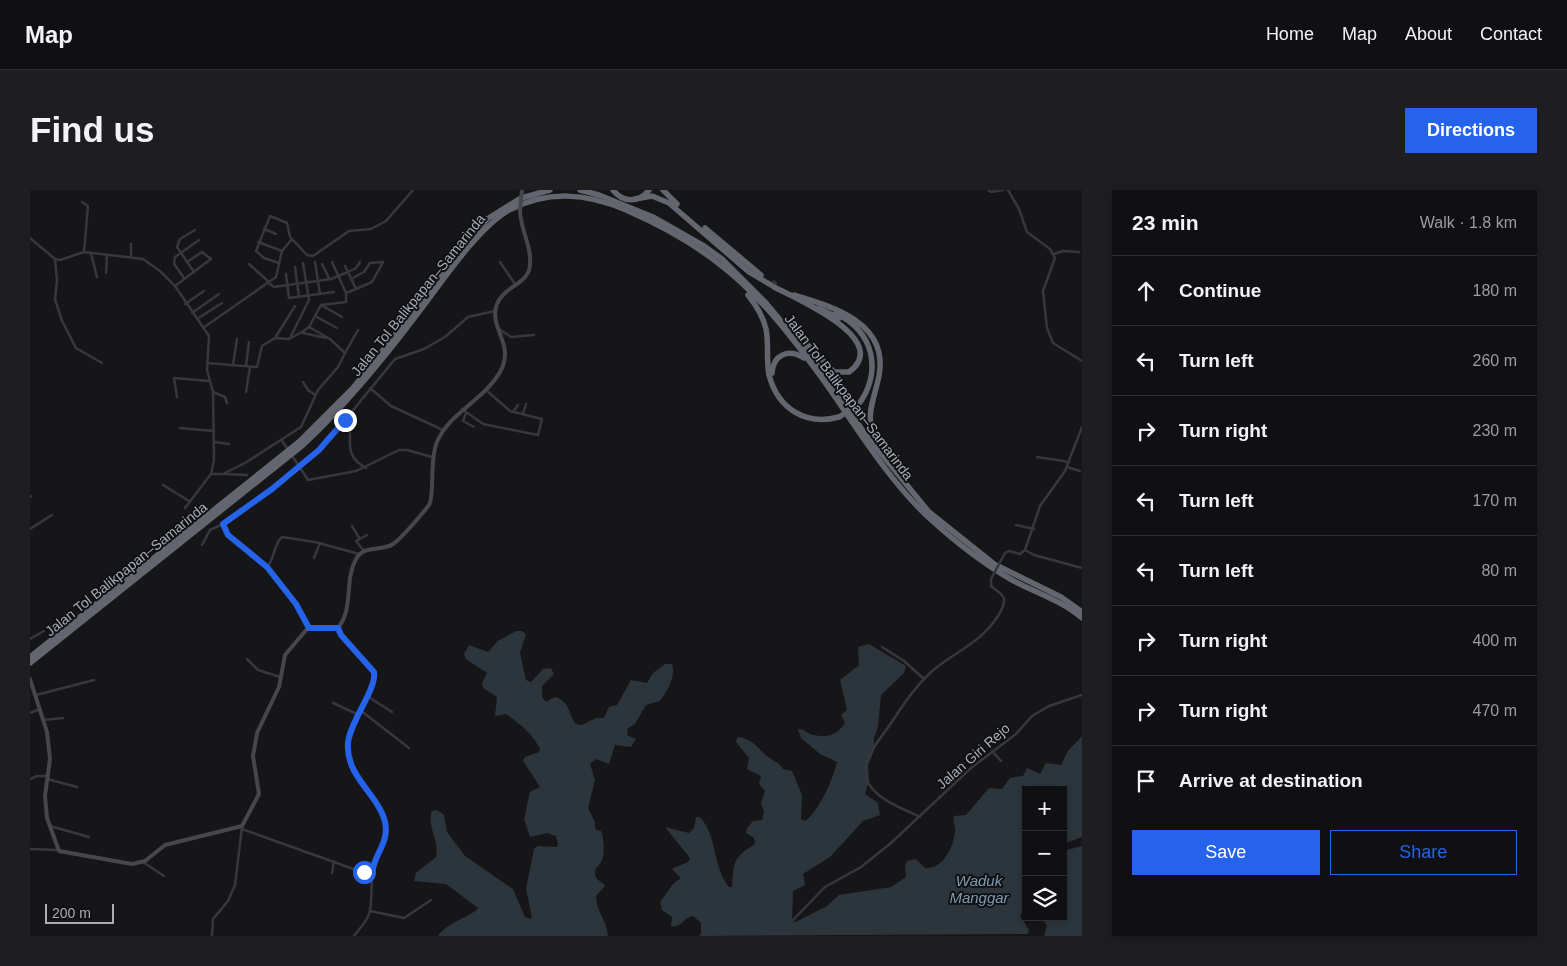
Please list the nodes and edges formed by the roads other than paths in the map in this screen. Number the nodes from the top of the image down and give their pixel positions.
1 (413, 190) edge
2 (522, 190) edge
3 (550, 190) edge
4 (580, 190) edge
5 (613, 190) edge
6 (648, 190) edge
7 (663, 190) edge
8 (988, 190) edge
9 (1003, 190) edge
10 (1008, 190) edge
11 (635, 200) junction
12 (82, 202) dead end
13 (264, 229) junction
14 (195, 230) dead end
15 (276, 234) dead end
16 (30, 238) edge
17 (199, 240) dead end
18 (292, 240) junction
19 (258, 242) junction
20 (131, 244) dead end
21 (282, 251) junction
22 (84, 252) junction
23 (1079, 252) dead end
24 (91, 253) junction
25 (180, 253) junction
26 (1054, 254) junction
27 (107, 255) junction
28 (131, 256) junction
29 (55, 259) junction
30 (188, 262) junction
31 (315, 262) dead end
32 (332, 262) dead end
33 (360, 262) dead end
34 (500, 262) dead end
35 (279, 263) junction
36 (303, 263) dead end
37 (719, 263) junction
38 (249, 264) dead end
39 (322, 264) dead end
40 (345, 266) dead end
41 (295, 267) dead end
42 (194, 272) junction
43 (348, 272) junction
44 (106, 273) dead end
45 (286, 274) dead end
46 (97, 276) dead end
47 (338, 276) junction
48 (184, 278) junction
49 (329, 279) junction
50 (351, 279) junction
51 (318, 280) junction
52 (268, 282) junction
53 (307, 282) junction
54 (297, 284) junction
55 (515, 284) junction
56 (287, 285) junction
57 (773, 285) junction
58 (175, 286) junction
59 (356, 289) junction
60 (204, 291) dead end
61 (334, 292) dead end
62 (346, 293) junction
63 (219, 294) dead end
64 (320, 294) junction
65 (309, 295) junction
66 (794, 296) junction
67 (299, 297) junction
68 (222, 303) dead end
69 (185, 304) junction
70 (321, 305) junction
71 (295, 306) dead end
72 (495, 311) junction
73 (192, 313) junction
74 (315, 316) junction
75 (342, 317) dead end
76 (777, 317) junction
77 (197, 319) junction
78 (309, 327) junction
79 (204, 328) junction
80 (337, 328) dead end
81 (499, 329) junction
82 (358, 330) dead end
83 (302, 332) junction
84 (534, 335) dead end
85 (275, 338) junction
86 (238, 339) dead end
87 (289, 339) junction
88 (330, 339) junction
89 (249, 342) dead end
90 (345, 353) junction
91 (808, 360) junction
92 (1082, 361) edge
93 (102, 363) dead end
94 (207, 363) junction
95 (233, 365) junction
96 (245, 366) junction
97 (250, 367) junction
98 (209, 381) junction
99 (304, 382) dead end
100 (370, 388) junction
101 (486, 390) junction
102 (213, 392) junction
103 (246, 392) dead end
104 (315, 395) junction
105 (177, 397) dead end
106 (227, 403) dead end
107 (526, 404) dead end
108 (518, 405) dead end
109 (462, 409) junction
110 (513, 412) junction
111 (466, 413) junction
112 (523, 414) junction
113 (839, 416) junction
114 (345, 420) junction
115 (474, 427) dead end
116 (1082, 427) edge
117 (180, 428) dead end
118 (443, 430) junction
119 (214, 431) junction
120 (282, 441) junction
121 (214, 442) junction
122 (229, 444) dead end
123 (287, 448) dead end
124 (293, 457) dead end
125 (432, 457) junction
126 (1037, 457) dead end
127 (1069, 462) junction
128 (299, 466) junction
129 (1067, 467) junction
130 (366, 468) junction
131 (1080, 472) dead end
132 (211, 474) junction
133 (224, 474) junction
134 (247, 475) dead end
135 (904, 483) junction
136 (163, 485) dead end
137 (189, 501) junction
138 (185, 508) dead end
139 (52, 515) dead end
140 (223, 524) junction
141 (1016, 525) dead end
142 (352, 526) dead end
143 (1034, 528) junction
144 (30, 529) edge
145 (367, 535) dead end
146 (359, 538) junction
147 (320, 543) junction
148 (202, 545) dead end
149 (1025, 550) junction
150 (362, 553) junction
151 (314, 558) dead end
152 (267, 567) junction
153 (1082, 568) edge
154 (1082, 612) edge
155 (1082, 618) edge
156 (309, 628) junction
157 (338, 628) junction
158 (44, 632) dead end
159 (30, 639) edge
160 (882, 647) dead end
161 (30, 657) edge
162 (247, 659) dead end
163 (30, 663) edge
164 (280, 677) junction
165 (30, 679) edge
166 (94, 680) dead end
167 (924, 680) junction
168 (36, 695) junction
169 (1082, 695) edge
170 (367, 696) junction
171 (333, 703) dead end
172 (40, 709) junction
173 (360, 710) junction
174 (30, 712) edge
175 (392, 712) dead end
176 (357, 714) junction
177 (63, 718) dead end
178 (44, 720) junction
179 (409, 748) dead end
180 (992, 751) junction
181 (1001, 761) dead end
182 (47, 778) junction
183 (30, 780) edge
184 (76, 787) dead end
185 (920, 816) junction
186 (49, 826) junction
187 (242, 827) junction
188 (89, 837) dead end
189 (30, 850) edge
190 (59, 851) junction
191 (334, 861) junction
192 (142, 862) junction
193 (332, 873) dead end
194 (372, 874) junction
195 (164, 876) dead end
196 (431, 900) dead end
197 (370, 911) junction
198 (793, 920) dead end
199 (212, 936) edge
200 (354, 936) edge

1 - 18 street
2 - 55 street, bridge
3 - 161 highway, Jalan Tol Balikpapan–Samarinda
4 - 76 highway, Jalan Tol Balikpapan–Samarinda
5 - 11 highway
6 - 11 highway
7 - 57 highway
8 - 9 street
10 - 26 street
11 - 57 highway
12 - 22 street
13 - 15 street
13 - 18 street
13 - 19 street
14 - 25 street
16 - 29 street
17 - 25 street
18 - 21 street
19 - 21 street
19 - 35 street
20 - 28 street
21 - 35 street
22 - 24 street
22 - 29 street
23 - 26 street
24 - 27 street
24 - 46 street
25 - 30 street
25 - 48 street
26 - 92 street
27 - 28 street
27 - 44 street
28 - 58 street
29 - 93 street
30 - 42 street
30 - 42 street
31 - 51 street
32 - 47 street
33 - 43 street
34 - 55 street
35 - 52 street
36 - 53 street
37 - 91 highway, Jalan Tol Balikpapan–Samarinda
37 - 113 highway
37 - 163 highway, Jalan Tol Balikpapan–Samarinda
38 - 52 street
39 - 49 street
40 - 43 street
41 - 54 street
42 - 48 street
43 - 47 street
43 - 50 street
45 - 56 street
47 - 49 street
47 - 62 street
48 - 58 street
49 - 51 street
50 - 59 street
50 - 59 street
51 - 53 street
51 - 64 street
52 - 56 street
52 - 79 street
53 - 54 street
53 - 65 street
54 - 56 street
54 - 67 street
55 - 72 street
56 - 67 street
57 - 66 highway
58 - 69 street
59 - 62 street
60 - 69 street
61 - 64 street
62 - 70 street
63 - 73 street
64 - 65 street
65 - 67 street
65 - 87 street
66 - 76 highway
66 - 113 highway, bridge
66 - 135 highway
68 - 77 street
69 - 73 street
70 - 74 street
70 - 75 street
71 - 85 street
72 - 81 street
72 - 100 street
73 - 77 street
74 - 78 street
74 - 80 street
76 - 135 highway, Jalan Tol Balikpapan–Samarinda
77 - 79 street
78 - 83 street
78 - 88 street
79 - 94 street
81 - 84 street
81 - 101 street
82 - 90 street
83 - 87 street
83 - 88 street
85 - 87 street
85 - 97 street
86 - 95 street
88 - 90 street
89 - 96 street
90 - 104 street
91 - 113 highway
91 - 155 highway, Jalan Tol Balikpapan–Samarinda
94 - 95 street
94 - 98 street
95 - 96 street
96 - 97 street
97 - 103 street
98 - 102 street
98 - 105 street
99 - 104 street
100 - 114 street
100 - 118 street
101 - 109 street
101 - 110 street
102 - 106 street
102 - 119 street
104 - 120 street
107 - 112 street
108 - 110 street
109 - 111 street
109 - 118 street
110 - 112 street
111 - 112 street
111 - 115 street
114 - 128 street
114 - 130 street
116 - 127 street
117 - 119 street
118 - 125 street
119 - 121 street
120 - 123 street
120 - 133 street
121 - 122 street
121 - 132 street
124 - 128 street
125 - 130 street
125 - 150 street
126 - 127 street
127 - 129 street
128 - 130 street
128 - 140 street
129 - 131 street
129 - 143 street
132 - 133 street
132 - 137 street
133 - 134 street
135 - 154 highway, Jalan Tol Balikpapan–Samarinda
136 - 137 street
137 - 138 street
139 - 144 street
140 - 148 street
140 - 152 street
141 - 143 street
142 - 146 street
143 - 149 street
145 - 146 street
146 - 150 street
147 - 150 street
147 - 151 street
147 - 152 street
149 - 153 street
149 - 167 street, bridge
150 - 157 street
152 - 156 street
156 - 157 street
156 - 164 street
157 - 170 street
158 - 159 street
160 - 167 street
162 - 164 street
164 - 187 street
165 - 168 street
166 - 168 street
167 - 185 street
168 - 172 street
169 - 180 street, Jalan Giri Rejo
170 - 173 street
170 - 175 street
171 - 176 street
172 - 174 street
172 - 178 street
173 - 176 street
173 - 179 street
176 - 194 street
177 - 178 street
178 - 182 street
180 - 181 street
180 - 185 street, Jalan Giri Rejo
182 - 183 street
182 - 184 street
182 - 186 street
185 - 198 street, Jalan Giri Rejo
186 - 188 street
186 - 190 street
187 - 191 street
187 - 192 street
187 - 199 street
189 - 190 street
190 - 192 street
191 - 193 street
191 - 194 street
192 - 195 street
194 - 197 street
196 - 197 street
197 - 200 street

